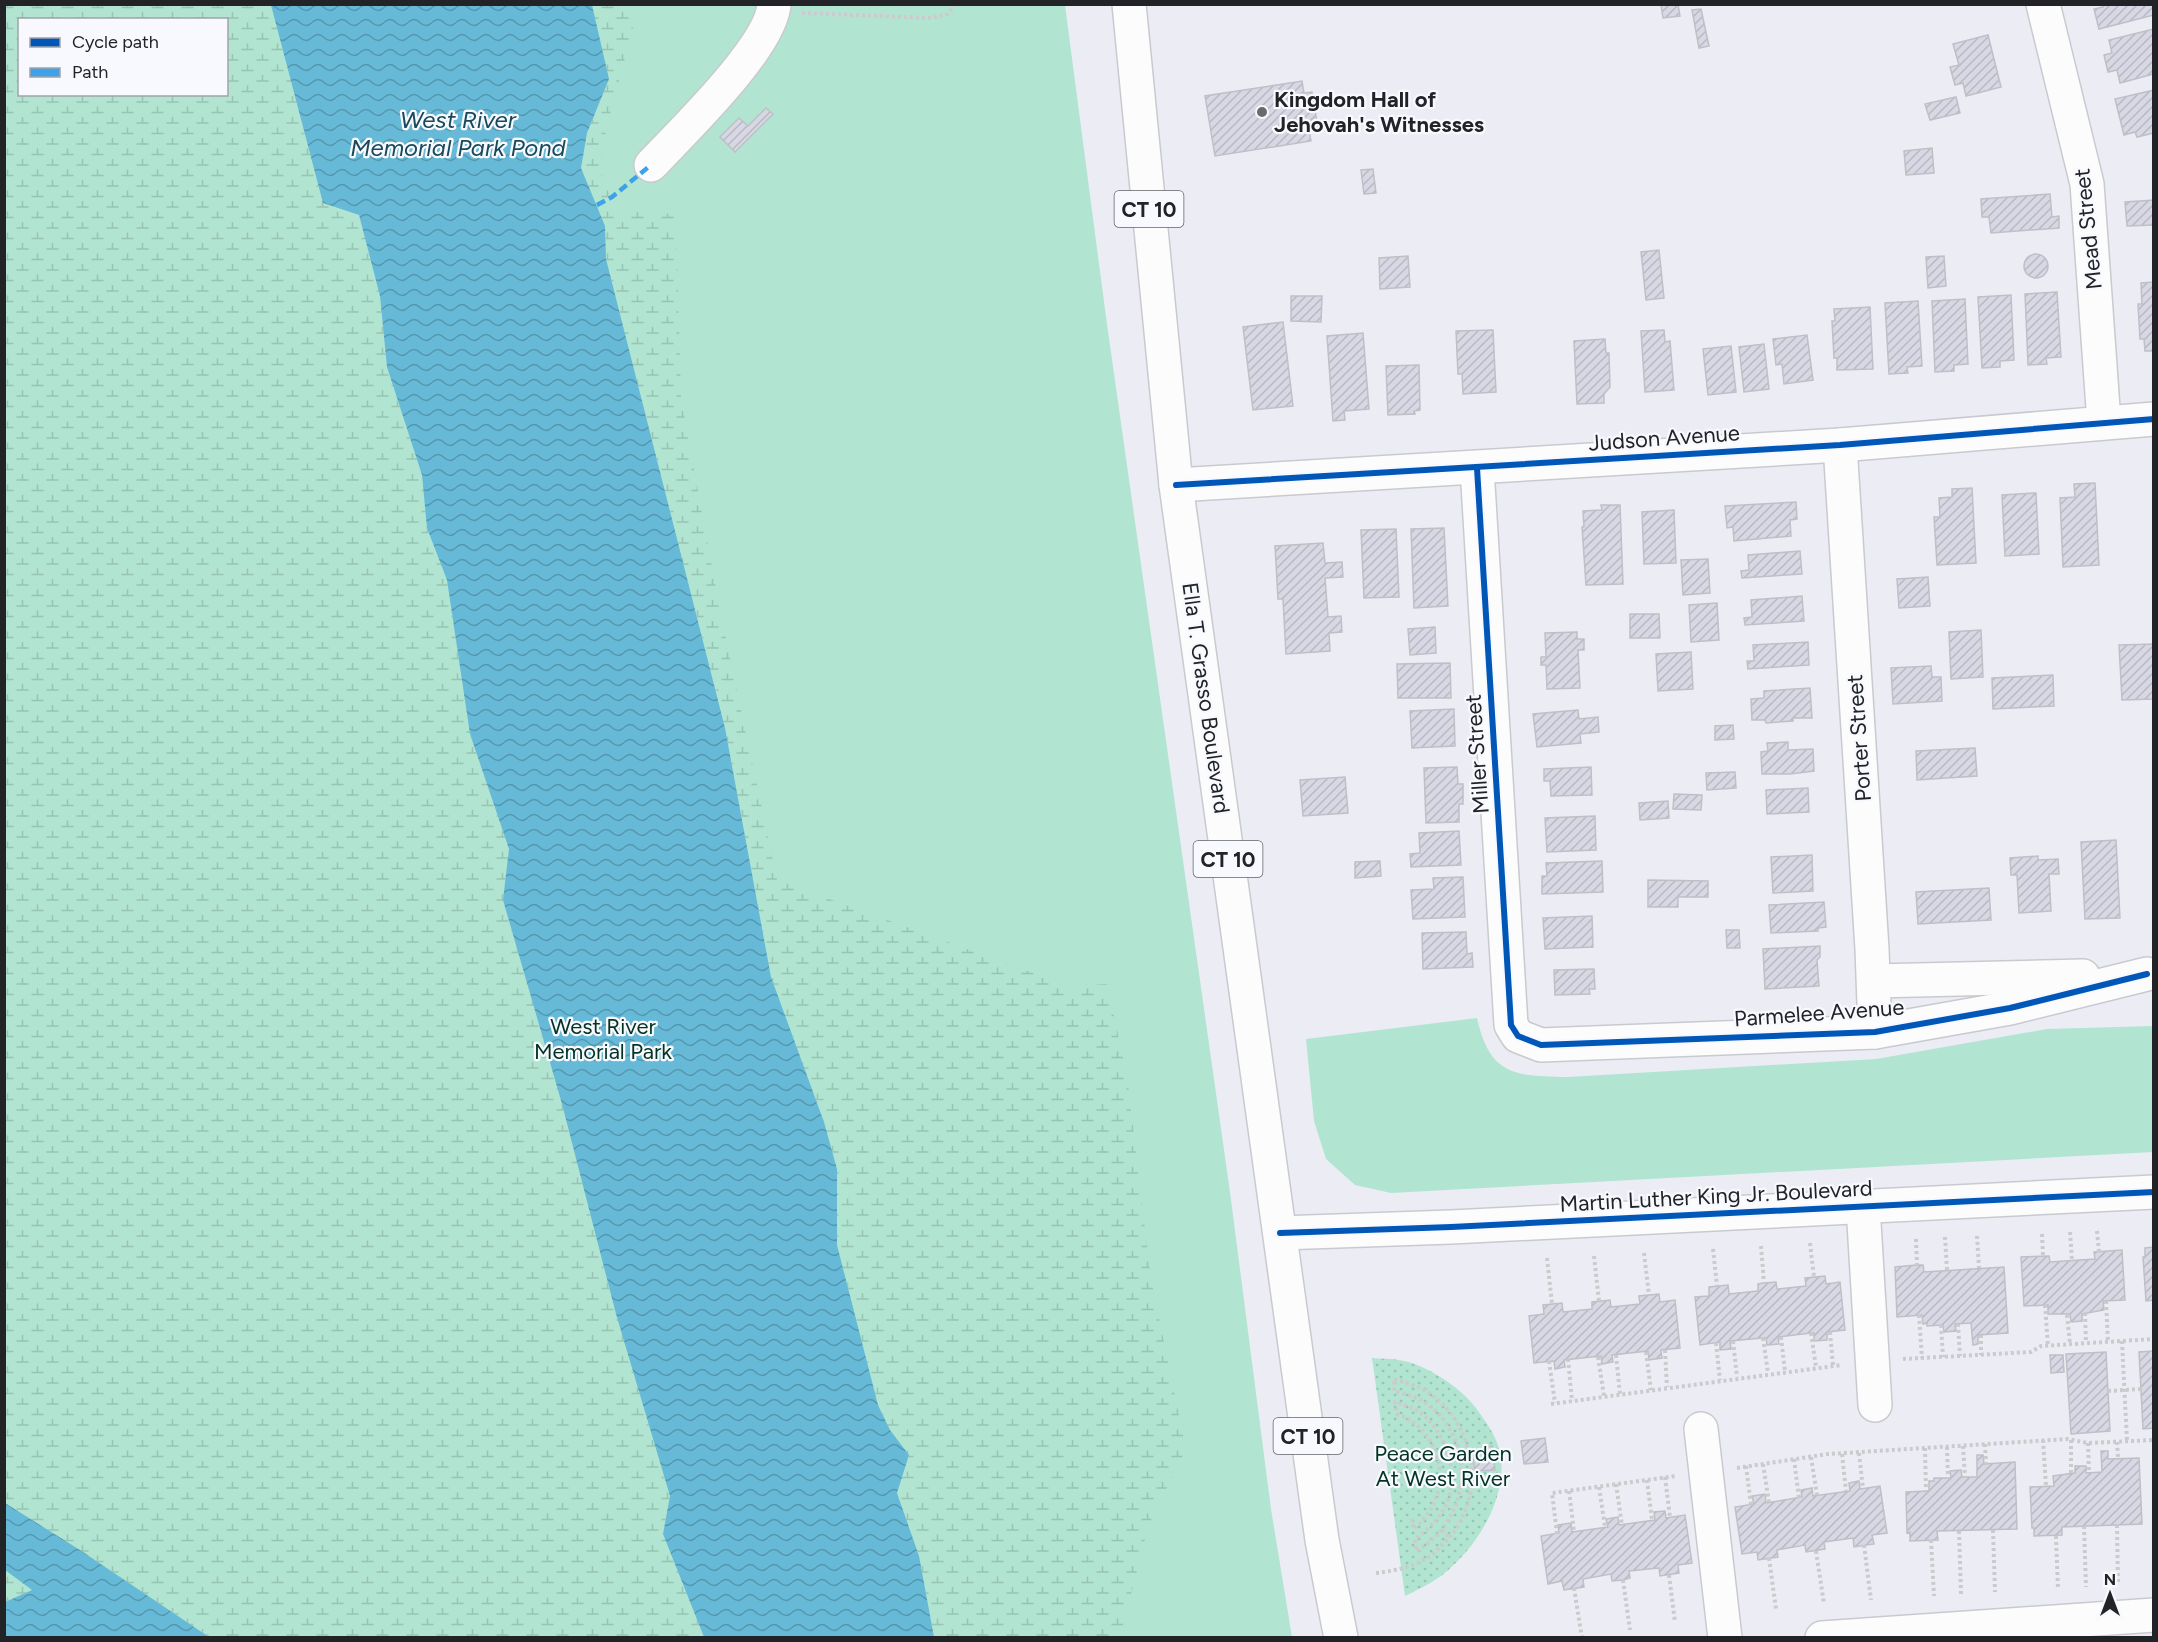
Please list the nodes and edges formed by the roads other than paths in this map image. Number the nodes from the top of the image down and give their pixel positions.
1 (1129, 4) edge
2 (2043, 4) edge
3 (774, 8) edge
4 (651, 165) dead end
5 (2154, 419) edge
6 (2104, 422) junction
7 (1840, 445) junction
8 (1477, 468) junction
9 (1176, 486) junction
10 (2150, 974) edge
11 (1874, 981) junction
12 (1875, 1032) junction
13 (1518, 1036) joint
14 (2154, 1192) edge
15 (1863, 1206) junction
16 (1280, 1233) junction
17 (1875, 1405) dead end
18 (1701, 1429) dead end
19 (2154, 1615) edge
20 (1919, 1634) edge
21 (1341, 1638) edge
22 (1725, 1638) edge
23 (1822, 1638) edge

1 - 9 main road, Ella T. Grasso Boulevard / CT 10
2 - 6 main road, Mead Street
3 - 4 main road
5 - 6 main road, Judson Avenue
6 - 7 main road, Judson Avenue
7 - 8 main road, Judson Avenue
7 - 11 main road, Porter Street
8 - 9 main road, Judson Avenue
8 - 13 main road, Miller Street
9 - 16 main road, Ella T. Grasso Boulevard / CT 10
10 - 11 main road, Parmelee Avenue
10 - 12 main road, Parmelee Avenue
11 - 12 main road, Porter Street
12 - 13 main road, Parmelee Avenue
14 - 15 main road, Martin Luther King Jr. Boulevard
15 - 16 main road, Martin Luther King Jr. Boulevard
15 - 17 main road
16 - 21 main road, Ella T. Grasso Boulevard / CT 10
18 - 22 main road
19 - 20 main road
20 - 23 main road

